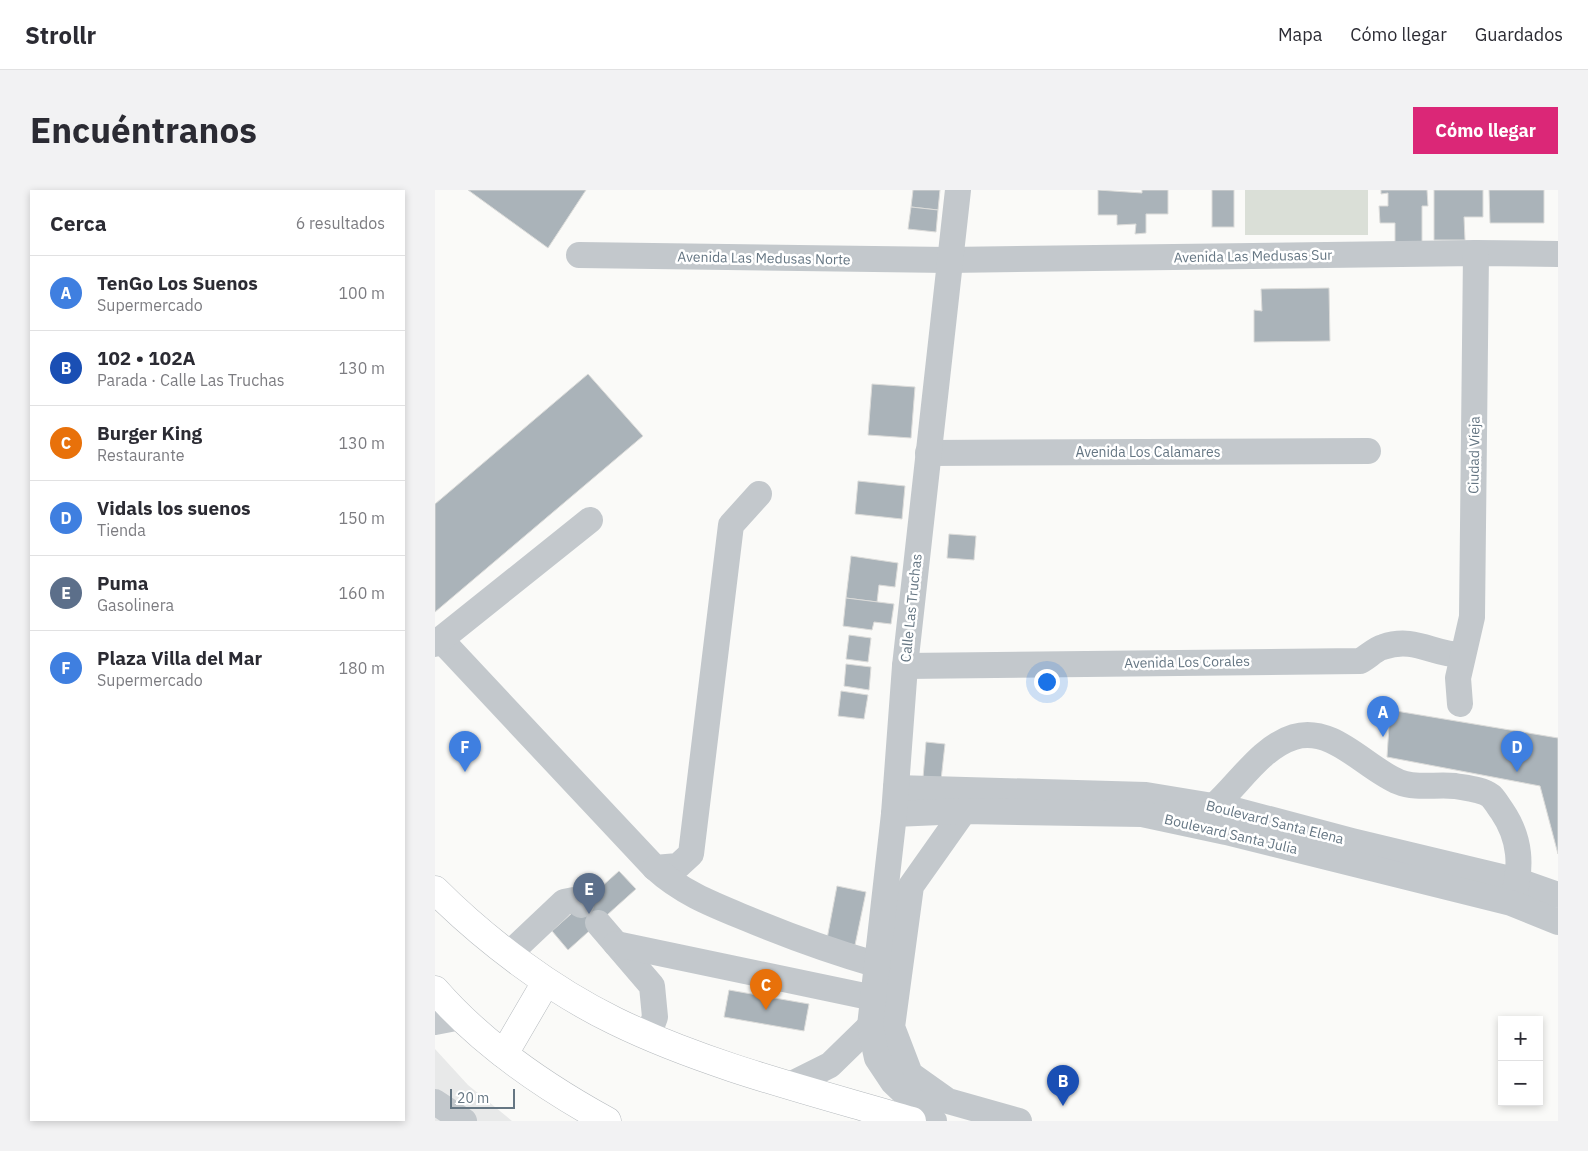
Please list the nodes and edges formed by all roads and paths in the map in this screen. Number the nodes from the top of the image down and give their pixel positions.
1 (958, 190) edge
2 (1476, 253) junction
3 (1558, 254) edge
4 (579, 255) dead end
5 (949, 260) junction
6 (1368, 451) dead end
7 (928, 452) junction
8 (759, 494) dead end
9 (590, 520) dead end
10 (438, 642) edge
11 (1462, 656) junction
12 (905, 666) junction
13 (1460, 704) dead end
14 (896, 788) junction
15 (1214, 806) junction
16 (963, 811) junction
17 (894, 814) junction
18 (655, 868) junction
19 (885, 882) junction
20 (911, 886) junction
21 (435, 890) edge
22 (1514, 892) junction
23 (1558, 895) edge
24 (1558, 922) edge
25 (616, 944) junction
26 (510, 953) junction
27 (878, 965) junction
28 (546, 982) junction
29 (435, 990) edge
30 (874, 998) junction
31 (448, 1020) edge
32 (870, 1026) junction
33 (648, 1036) junction
34 (504, 1054) junction
35 (790, 1085) junction
36 (435, 1102) edge
37 (464, 1121) edge
38 (607, 1121) edge
39 (913, 1121) edge
40 (935, 1121) edge
41 (1019, 1121) edge

1 - 5 street, Calle Las Truchas
2 - 3 street, Avenida Las Medusas Sur
2 - 5 street, Avenida Las Medusas Sur
2 - 11 street, Ciudad Vieja
4 - 5 street, Avenida Las Medusas Norte
5 - 7 street, Calle Las Truchas
6 - 7 street, Avenida Los Calamares
7 - 12 street, Calle Las Truchas
8 - 18 street
9 - 10 street
10 - 18 street
11 - 12 street, Avenida Los Corales
11 - 13 street, Ciudad Vieja
12 - 14 street, Calle Las Truchas
14 - 15 street, Boulevard Santa Elena
14 - 17 street, Calle Las Truchas
15 - 22 street, Boulevard Santa Elena
15 - 22 street
16 - 17 street, Boulevard Santa Julia
16 - 20 street
16 - 22 street, Boulevard Santa Julia
17 - 19 street, Calle Las Truchas
18 - 27 street
19 - 20 street
19 - 27 street, Calle Las Truchas
20 - 41 street
21 - 26 highway
22 - 23 street, Boulevard Santa Elena
22 - 24 street, Boulevard Santa Julia
25 - 26 street
25 - 30 street
25 - 33 street
26 - 28 highway
27 - 30 street, Calle Las Truchas
28 - 33 highway
28 - 34 highway
29 - 31 highway
30 - 32 street, Calle Las Truchas
31 - 34 highway
32 - 35 street
32 - 40 street, Calle Las Truchas
33 - 35 highway
34 - 38 highway
35 - 39 highway
36 - 37 street

